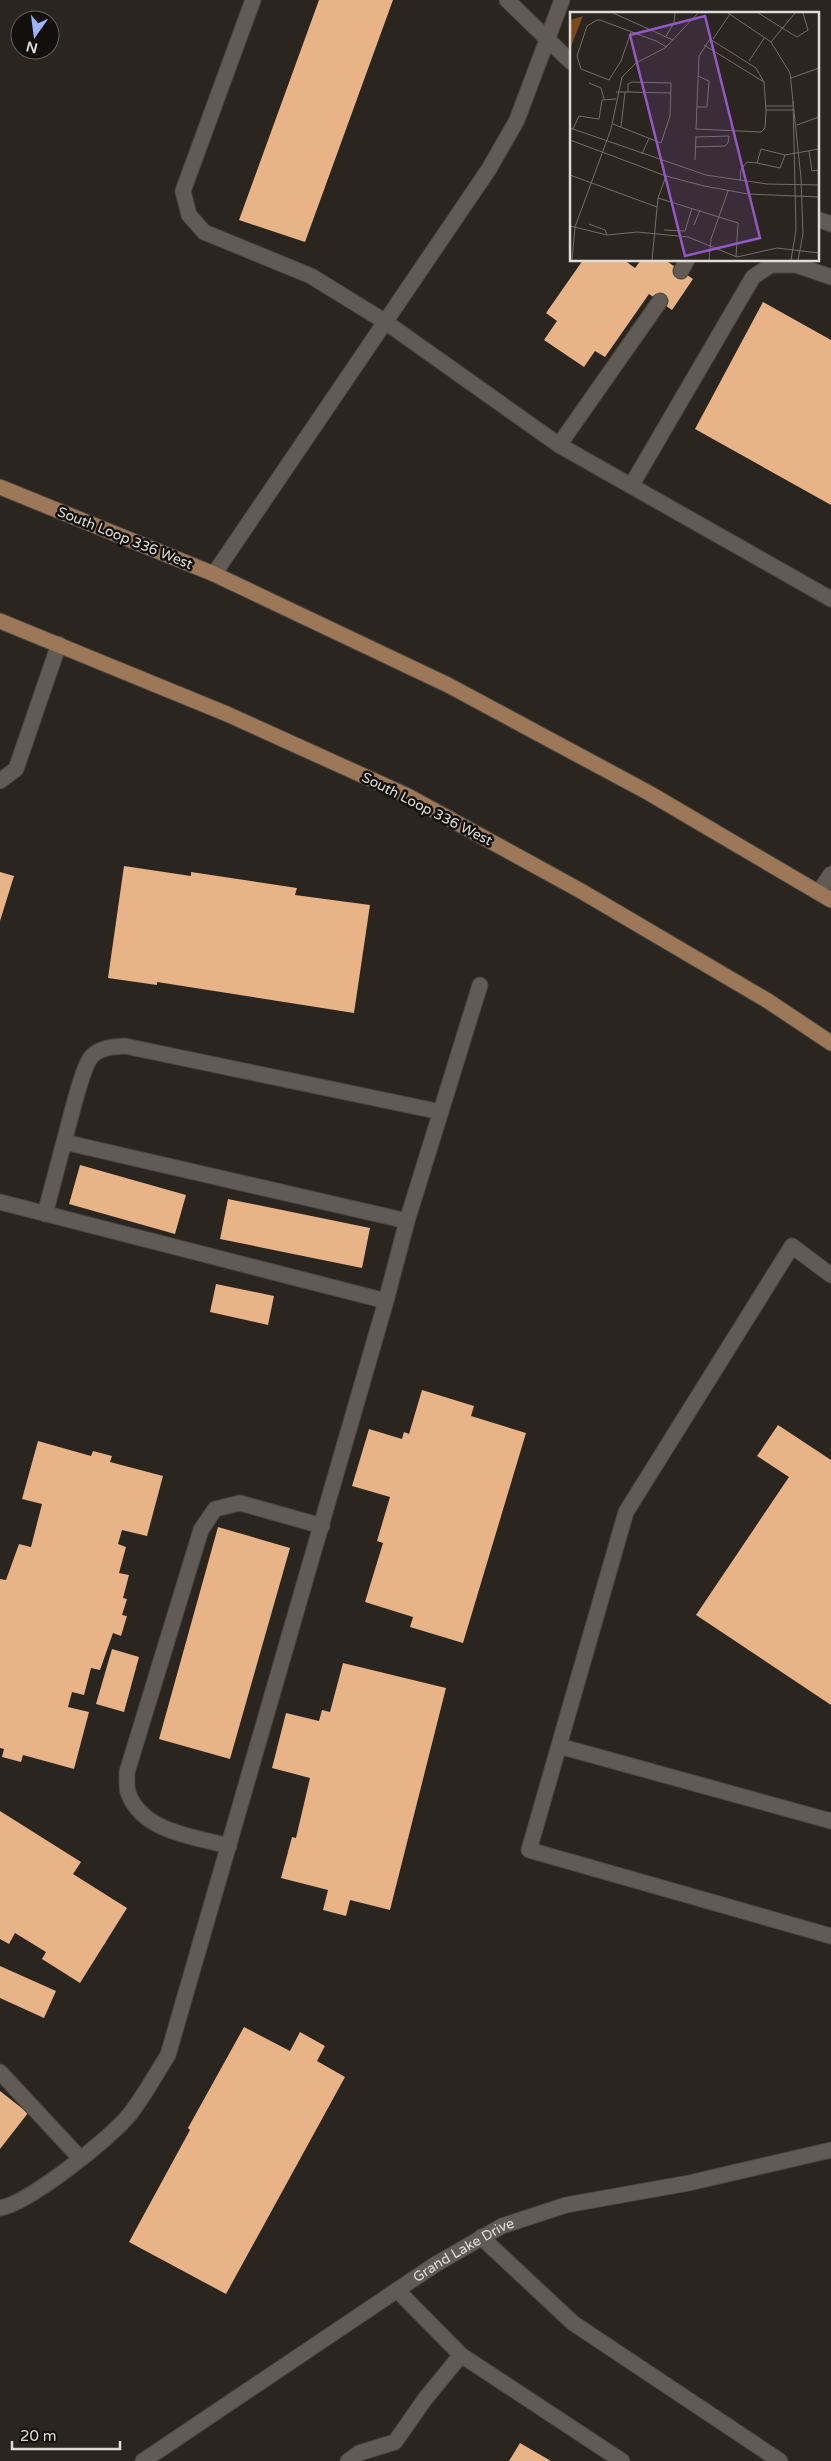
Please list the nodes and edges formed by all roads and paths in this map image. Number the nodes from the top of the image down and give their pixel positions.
1 (253, 0) edge
2 (507, 0) edge
3 (562, 0) edge
4 (548, 39) junction
5 (570, 61) edge
6 (818, 219) edge
7 (831, 224) edge
8 (831, 277) edge
9 (660, 301) dead end
10 (384, 321) junction
11 (559, 445) junction
12 (631, 486) junction
13 (0, 487) edge
14 (214, 574) junction
15 (831, 599) edge
16 (0, 621) edge
17 (59, 644) junction
18 (0, 781) edge
19 (831, 874) edge
20 (825, 896) edge
21 (480, 985) dead end
22 (831, 1043) edge
23 (441, 1112) junction
24 (64, 1142) junction
25 (0, 1202) edge
26 (45, 1214) junction
27 (407, 1221) junction
28 (831, 1275) edge
29 (386, 1300) junction
30 (322, 1526) junction
31 (559, 1746) junction
32 (831, 1821) edge
33 (229, 1846) junction
34 (831, 1936) edge
35 (0, 2072) edge
36 (831, 2150) edge
37 (80, 2158) junction
38 (0, 2208) edge
39 (481, 2237) junction
40 (397, 2290) junction
41 (462, 2355) junction
42 (144, 2461) edge
43 (348, 2461) edge
44 (622, 2461) edge
45 (780, 2461) edge

1 - 10 street
2 - 4 street
3 - 4 street
4 - 5 street
4 - 10 street
6 - 7 street
8 - 12 street
9 - 11 street
10 - 11 street
10 - 14 street
11 - 12 street
12 - 15 street
13 - 14 main road, South Loop 336 West
14 - 20 main road, South Loop 336 West
16 - 17 main road, South Loop 336 West
17 - 18 street
17 - 22 main road, South Loop 336 West
19 - 20 street
21 - 23 street
23 - 24 street
23 - 27 street
24 - 26 street
24 - 27 street
25 - 26 street
26 - 29 street
27 - 29 street
28 - 31 street
29 - 30 street
30 - 33 street
30 - 33 street
31 - 32 street
31 - 34 street
33 - 37 street
35 - 37 street
36 - 39 street, Grand Lake Drive
37 - 38 street
39 - 40 street, Grand Lake Drive
39 - 45 street
40 - 41 street
40 - 42 street, Grand Lake Drive
41 - 43 street
41 - 44 street

